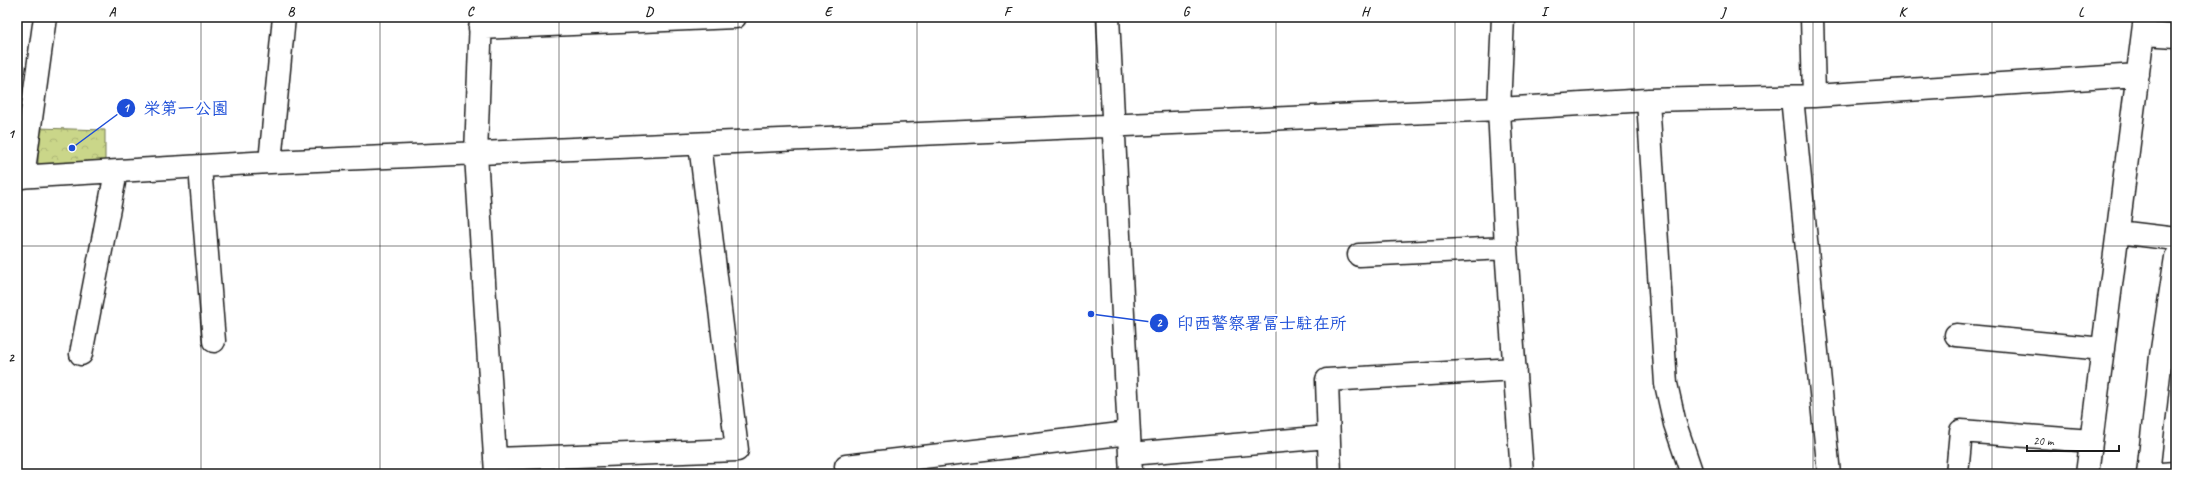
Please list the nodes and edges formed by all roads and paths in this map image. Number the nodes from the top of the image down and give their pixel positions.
1 (45, 17) edge
2 (284, 17) edge
3 (735, 17) edge
4 (1108, 17) edge
5 (1503, 17) edge
6 (1812, 17) edge
7 (481, 22) edge
8 (2144, 25) edge
9 (2176, 36) edge
10 (2138, 76) junction
11 (1814, 96) junction
12 (1792, 97) junction
13 (1648, 100) junction
14 (1499, 109) junction
15 (1114, 124) junction
16 (700, 144) junction
17 (476, 155) junction
18 (270, 162) junction
19 (200, 166) junction
20 (116, 172) junction
21 (20, 177) edge
22 (2118, 232) junction
23 (2176, 239) edge
24 (1506, 248) junction
25 (1359, 255) dead end
26 (2176, 256) edge
27 (1956, 335) dead end
28 (214, 341) dead end
29 (2103, 349) junction
30 (82, 354) dead end
31 (2168, 356) edge
32 (1516, 369) junction
33 (1328, 437) junction
34 (2091, 441) junction
35 (1130, 454) edge
36 (495, 466) edge
37 (846, 466) dead end
38 (2176, 473) edge
39 (1330, 474) edge
40 (1522, 474) edge
41 (1692, 474) edge
42 (1829, 474) edge
43 (1957, 474) edge
44 (2087, 474) edge
45 (2148, 474) edge
46 (2161, 474) edge

1 - 21 street
2 - 18 street
3 - 7 street
4 - 15 street
5 - 14 street
6 - 11 street
7 - 17 street
8 - 9 street
8 - 10 street
10 - 11 street
10 - 22 street
11 - 12 street
12 - 13 street
12 - 42 street
13 - 14 street
13 - 41 street
14 - 15 street
14 - 24 street
15 - 16 street
15 - 35 street
16 - 17 street
16 - 36 street
17 - 18 street
17 - 36 street
18 - 19 street
19 - 20 street
19 - 28 street
20 - 21 street
20 - 30 street
22 - 23 street
22 - 29 street
24 - 25 street
24 - 32 street
26 - 31 street
27 - 29 street
29 - 34 street
31 - 45 street
32 - 33 street
32 - 40 street
33 - 35 street
33 - 39 street
34 - 43 street
34 - 44 street
35 - 37 street
38 - 46 street

